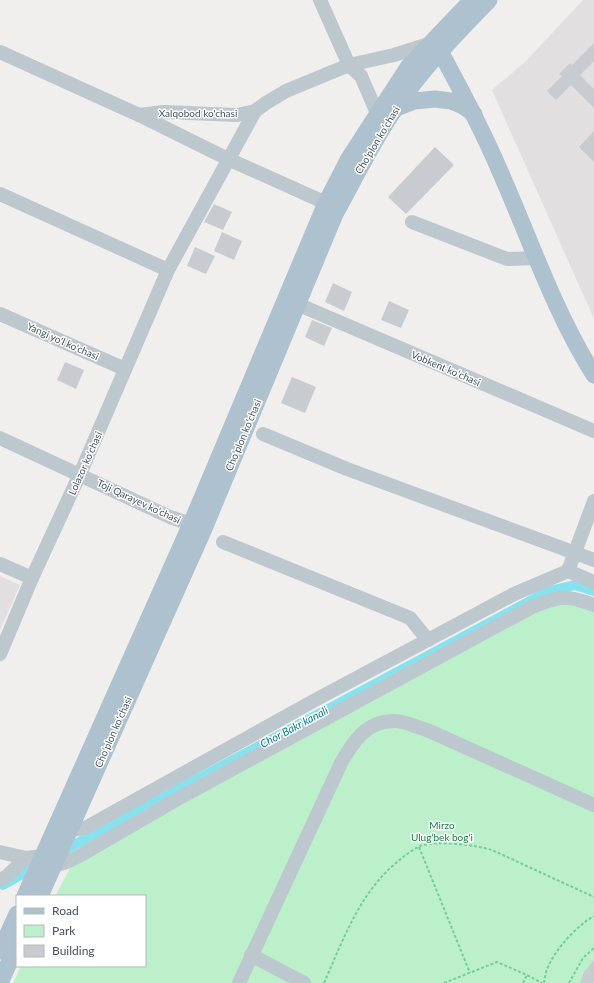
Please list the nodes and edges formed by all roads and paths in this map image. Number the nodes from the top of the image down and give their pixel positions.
1 (320, 0) edge
2 (472, 0) edge
3 (489, 0) edge
4 (434, 47) junction
5 (0, 52) edge
6 (349, 64) junction
7 (396, 108) junction
8 (255, 111) junction
9 (377, 113) junction
10 (474, 114) junction
11 (140, 115) junction
12 (228, 159) junction
13 (0, 194) edge
14 (326, 203) junction
15 (412, 222) dead end
16 (537, 258) junction
17 (168, 270) junction
18 (297, 304) junction
19 (0, 314) edge
20 (125, 369) junction
21 (594, 374) edge
22 (594, 431) edge
23 (263, 434) dead end
24 (0, 438) edge
25 (80, 474) junction
26 (594, 501) edge
27 (191, 524) junction
28 (223, 542) dead end
29 (575, 553) junction
30 (594, 560) edge
31 (0, 564) edge
32 (568, 571) junction
33 (32, 578) junction
34 (594, 582) edge
35 (594, 605) edge
36 (428, 640) junction
37 (0, 654) edge
38 (594, 804) edge
39 (68, 833) junction
40 (419, 847) junction
41 (0, 852) edge
42 (45, 859) junction
43 (0, 880) edge
44 (32, 892) edge
45 (594, 897) edge
46 (16, 916) edge
47 (594, 916) edge
48 (16, 948) edge
49 (594, 948) edge
50 (0, 951) edge
51 (251, 954) junction
52 (470, 973) junction
53 (527, 975) junction
54 (0, 983) edge
55 (239, 983) edge
56 (304, 983) edge
57 (324, 983) edge
58 (444, 983) edge
59 (524, 983) edge
60 (543, 983) edge
61 (569, 983) edge

1 - 6 street
2 - 4 main road, Choʻplon koʻchasi
3 - 4 main road, Choʻplon koʻchasi
4 - 6 street, Xalqobod ko'chasi
4 - 7 main road, Choʻplon koʻchasi
4 - 9 main road, Choʻplon koʻchasi
4 - 10 main road
5 - 11 street
6 - 8 street, Xalqobod ko'chasi
6 - 9 street
7 - 10 main road
7 - 18 main road, Choʻplon koʻchasi
8 - 11 street, Xalqobod ko'chasi
8 - 12 street, Lolazor ko'chasi
9 - 14 main road, Choʻplon koʻchasi
10 - 16 main road
11 - 12 street
12 - 14 street
12 - 17 street, Lolazor ko'chasi
13 - 17 street
14 - 27 main road, Choʻplon koʻchasi
15 - 16 street
16 - 21 main road
17 - 20 street, Lolazor ko'chasi
18 - 22 street, Vobkent koʻchasi
18 - 39 main road, Choʻplon koʻchasi
19 - 20 street, Yangi yo'l ko'chasi
20 - 25 street, Lolazor ko'chasi
23 - 29 street
24 - 25 street, Toji Qarayev ko'chasi
25 - 27 street, Toji Qarayev ko'chasi
25 - 33 street, Lolazor ko'chasi
26 - 29 street
27 - 42 main road, Choʻplon koʻchasi
28 - 36 street
29 - 30 street
29 - 32 street
31 - 33 street
32 - 34 street
32 - 36 street
33 - 37 street, Lolazor ko'chasi
35 - 42 street
36 - 39 street
38 - 51 street
39 - 42 main road, Choʻplon koʻchasi
40 - 45 path
40 - 52 path
40 - 57 path
41 - 42 street
42 - 43 street
42 - 44 main road, Choʻplon koʻchasi
46 - 50 main road
47 - 60 path
48 - 54 main road
49 - 61 path
51 - 55 street
51 - 56 street
52 - 53 path
52 - 58 path
53 - 59 path
53 - 60 path

